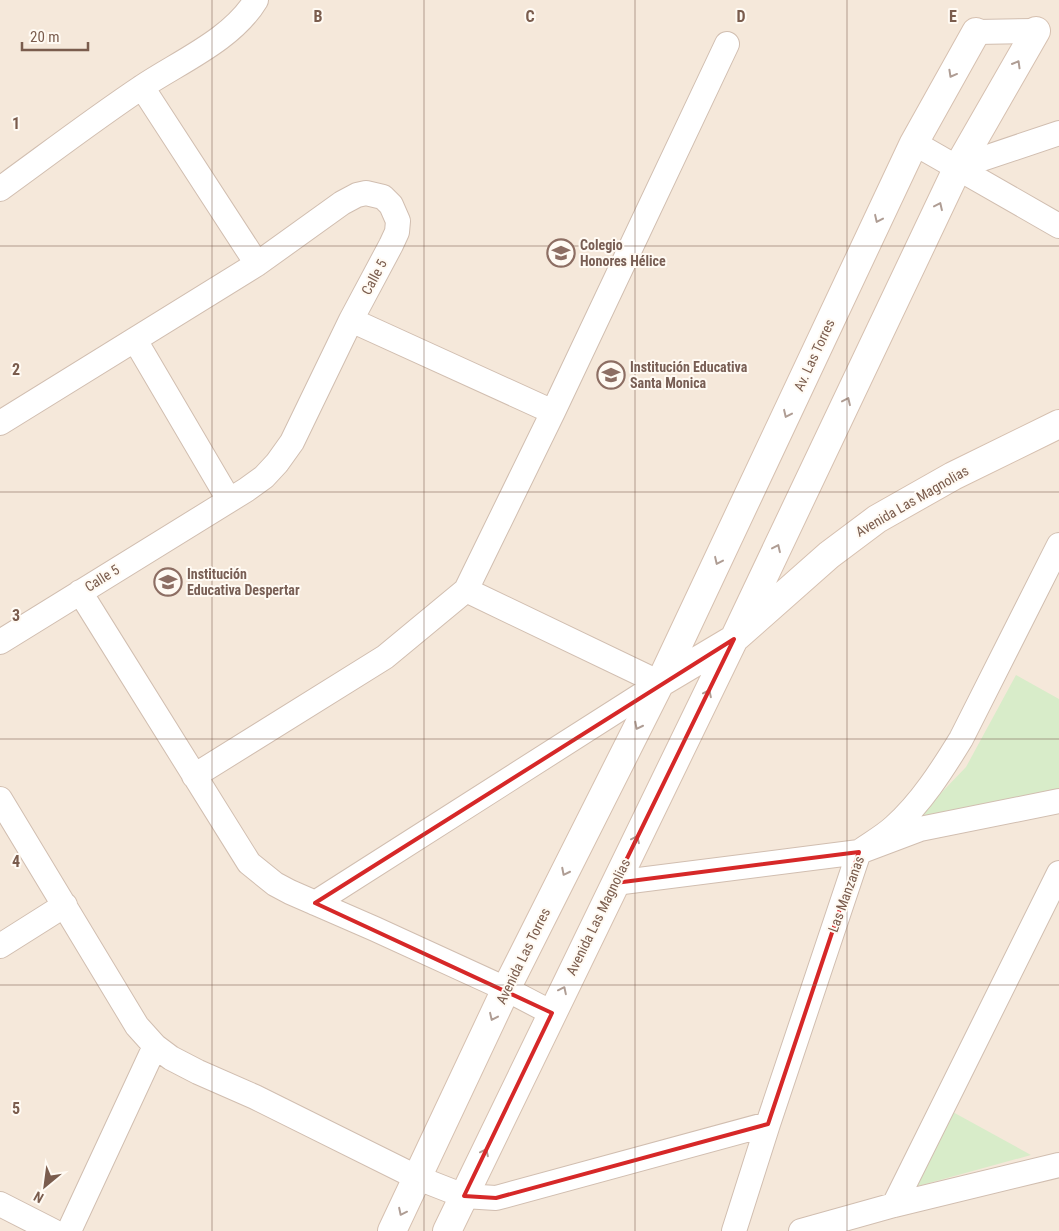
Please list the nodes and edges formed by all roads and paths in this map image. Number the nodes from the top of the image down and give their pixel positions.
1 (256, 0) edge
2 (1036, 31) joint
3 (976, 32) joint
4 (726, 44) dead end
5 (142, 87) junction
6 (1059, 133) edge
7 (914, 143) junction
8 (958, 167) junction
9 (0, 189) edge
10 (1059, 226) edge
11 (257, 264) junction
12 (351, 320) junction
13 (135, 340) junction
14 (553, 412) junction
15 (0, 423) edge
16 (1059, 424) edge
17 (229, 500) junction
18 (1059, 545) edge
19 (466, 590) junction
20 (80, 592) junction
21 (734, 639) junction
22 (0, 642) edge
23 (660, 683) junction
24 (194, 776) junction
25 (0, 799) edge
26 (1059, 801) edge
27 (859, 852) junction
28 (615, 883) junction
29 (1057, 883) edge
30 (315, 903) junction
31 (65, 905) junction
32 (0, 946) edge
33 (506, 989) junction
34 (552, 1013) junction
35 (155, 1046) junction
36 (768, 1124) junction
37 (1059, 1165) edge
38 (418, 1178) junction
39 (464, 1196) junction
40 (0, 1204) edge
41 (894, 1205) junction
42 (53, 1231) edge
43 (69, 1231) edge
44 (392, 1231) edge
45 (447, 1231) edge
46 (734, 1231) edge
47 (800, 1231) edge

1 - 5 street
2 - 3 street
8 -> 2 street
3 -> 7 street, Av. Las Torres
4 - 14 street
5 - 9 street
5 - 11 street
6 - 8 street
7 - 8 street
7 -> 23 street, Av. Las Torres
8 - 10 street
21 -> 8 street
11 - 12 street, Calle 5
11 - 13 street, Calle 5
12 - 14 street
12 - 17 street, Calle 5
13 - 15 street, Calle 5
13 - 17 street
14 - 19 street
16 - 21 street, Avenida Las Magnolias
17 - 20 street, Calle 5
18 - 27 street, Las Manzanas
19 - 23 street
19 - 24 street
20 - 22 street, Calle 5
20 - 24 street
21 - 23 street, Avenida Las Magnolias
28 -> 21 street, Avenida Las Magnolias
23 - 30 street
23 -> 33 street, Avenida Las Torres
24 - 30 street
25 - 31 street
26 - 27 street
27 - 28 street
27 - 36 street, Las Manzanas
34 -> 28 street, Avenida Las Magnolias
29 - 41 street
30 - 33 street
31 - 32 street
31 - 35 street
33 - 34 street
33 -> 38 street, Avenida Las Torres
39 -> 34 street, Avenida Las Magnolias
35 - 38 street
35 - 43 street
36 - 39 street
36 - 46 street, Las Manzanas
37 - 41 street
38 - 39 street
38 -> 44 street, Avenida Las Torres
39 - 45 street
40 - 42 street
41 - 47 street

